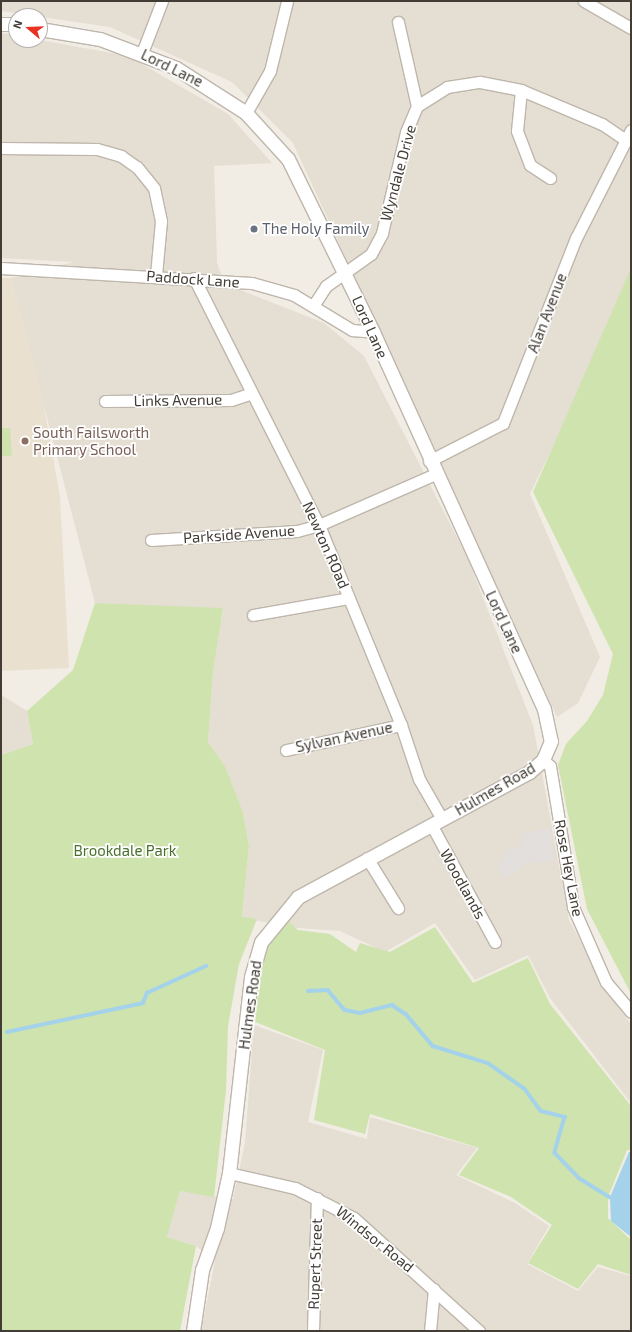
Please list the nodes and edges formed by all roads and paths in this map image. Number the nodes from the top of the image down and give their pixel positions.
1 (162, 1) edge
2 (287, 1) edge
3 (584, 1) edge
4 (398, 22) dead end
5 (631, 28) edge
6 (48, 30) edge
7 (142, 53) junction
8 (521, 90) junction
9 (417, 106) junction
10 (246, 113) junction
11 (628, 135) edge
12 (1, 148) edge
13 (550, 178) dead end
14 (1, 268) edge
15 (345, 274) junction
16 (156, 275) junction
17 (194, 278) junction
18 (313, 306) junction
19 (373, 332) junction
20 (250, 394) junction
21 (105, 401) dead end
22 (429, 461) junction
23 (435, 474) junction
24 (319, 525) junction
25 (151, 540) dead end
26 (349, 598) junction
27 (253, 615) dead end
28 (401, 725) junction
29 (286, 750) dead end
30 (543, 760) junction
31 (437, 822) junction
32 (367, 858) junction
33 (398, 908) dead end
34 (494, 942) dead end
35 (631, 1012) edge
36 (229, 1173) junction
37 (317, 1198) junction
38 (434, 1288) junction
39 (193, 1331) edge
40 (313, 1331) edge
41 (430, 1331) edge
42 (479, 1331) edge

1 - 7 street
2 - 10 street
3 - 5 street
4 - 9 street, Wyndale Drive
6 - 7 street, Lord Lane
7 - 10 street, Lord Lane
8 - 9 street, Wyndale Drive
8 - 11 street, Wyndale Drive
8 - 13 street
9 - 15 street, Wyndale Drive
10 - 15 street, Lord Lane
11 - 22 street, Alan Avenue
12 - 16 street
14 - 16 street, Paddock Lane
15 - 18 street, Wyndale Drive
15 - 19 street, Lord Lane
16 - 17 street, Paddock Lane
17 - 18 street, Paddock Lane
17 - 20 street, Newton ROad
18 - 19 street, Paddock Lane
19 - 22 street, Lord Lane
20 - 21 street, Links Avenue
20 - 24 street, Newton ROad
22 - 23 street, Lord Lane
23 - 24 street, Parkside Avenue
23 - 30 street, Lord Lane
24 - 25 street, Parkside Avenue
24 - 26 street, Newton ROad
26 - 27 street
26 - 28 street, Newton ROad
28 - 29 street, Sylvan Avenue
28 - 31 street, Newton ROad
30 - 31 street, Hulmes Road
30 - 35 street, Rose Hey Lane
31 - 32 street, Hulmes Road
31 - 34 street, Woodlands
32 - 33 street
32 - 36 street, Hulmes Road
36 - 37 street, Windsor Road
36 - 39 street, Hulmes Road
37 - 38 street, Windsor Road
37 - 40 street, Rupert Street
38 - 41 street
38 - 42 street, Windsor Road

